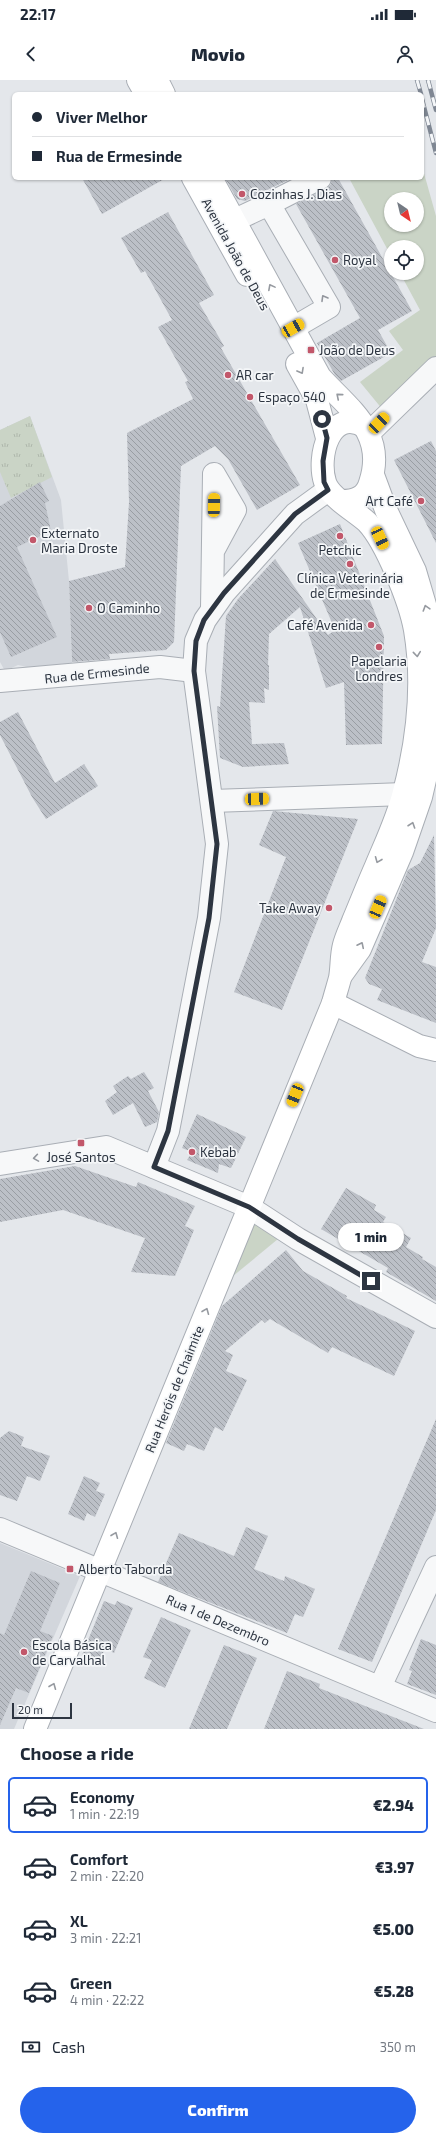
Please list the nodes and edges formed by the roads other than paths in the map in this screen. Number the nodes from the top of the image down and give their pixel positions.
1 (138, 80) edge
2 (157, 80) edge
3 (145, 92) edge
4 (163, 92) edge
5 (194, 180) edge
6 (213, 180) edge
7 (316, 180) edge
8 (269, 204) junction
9 (235, 220) junction
10 (293, 328) junction
11 (436, 368) edge
12 (366, 430) junction
13 (327, 438) junction
14 (373, 475) junction
15 (335, 495) junction
16 (213, 551) dead end
17 (212, 609) junction
18 (194, 671) junction
19 (0, 681) edge
20 (420, 795) edge
21 (212, 801) junction
22 (333, 1003) junction
23 (436, 1050) edge
24 (0, 1164) edge
25 (154, 1167) junction
26 (249, 1207) junction
27 (436, 1317) edge
28 (0, 1529) edge
29 (436, 1567) edge
30 (100, 1571) junction
31 (380, 1687) junction
32 (436, 1712) edge
33 (36, 1725) edge

1 - 3 main road
2 - 4 main road
5 -> 13 main road, Avenida João de Deus
6 - 9 main road, Avenida João de Deus
7 - 8 street
8 - 9 street
10 -> 8 street
10 -> 9 main road, Avenida João de Deus
12 -> 10 main road, Avenida João de Deus
11 - 12 street
12 - 13 main road
12 - 14 main road, Avenida João de Deus
13 - 15 main road, Avenida João de Deus
14 - 15 main road, Avenida João de Deus
20 -> 14 main road, Avenida João de Deus
15 - 17 street
15 -> 20 main road, Avenida João de Deus
16 - 17 street
17 - 18 street
18 - 19 street, Rua de Ermesinde
18 - 21 street
20 - 21 street
20 - 22 main road, Avenida João de Deus
21 - 25 street
22 - 23 main road
22 - 26 main road, Avenida João de Deus
25 -> 24 street
25 - 26 street
26 - 27 street
30 -> 26 main road, Rua Heróis de Chaimite
28 - 30 street, Rua 1 de Dezembro
29 - 31 street
30 - 31 street, Rua 1 de Dezembro
33 -> 30 main road, Rua Heróis de Chaimite
31 - 32 street, Rua 1 de Dezembro

